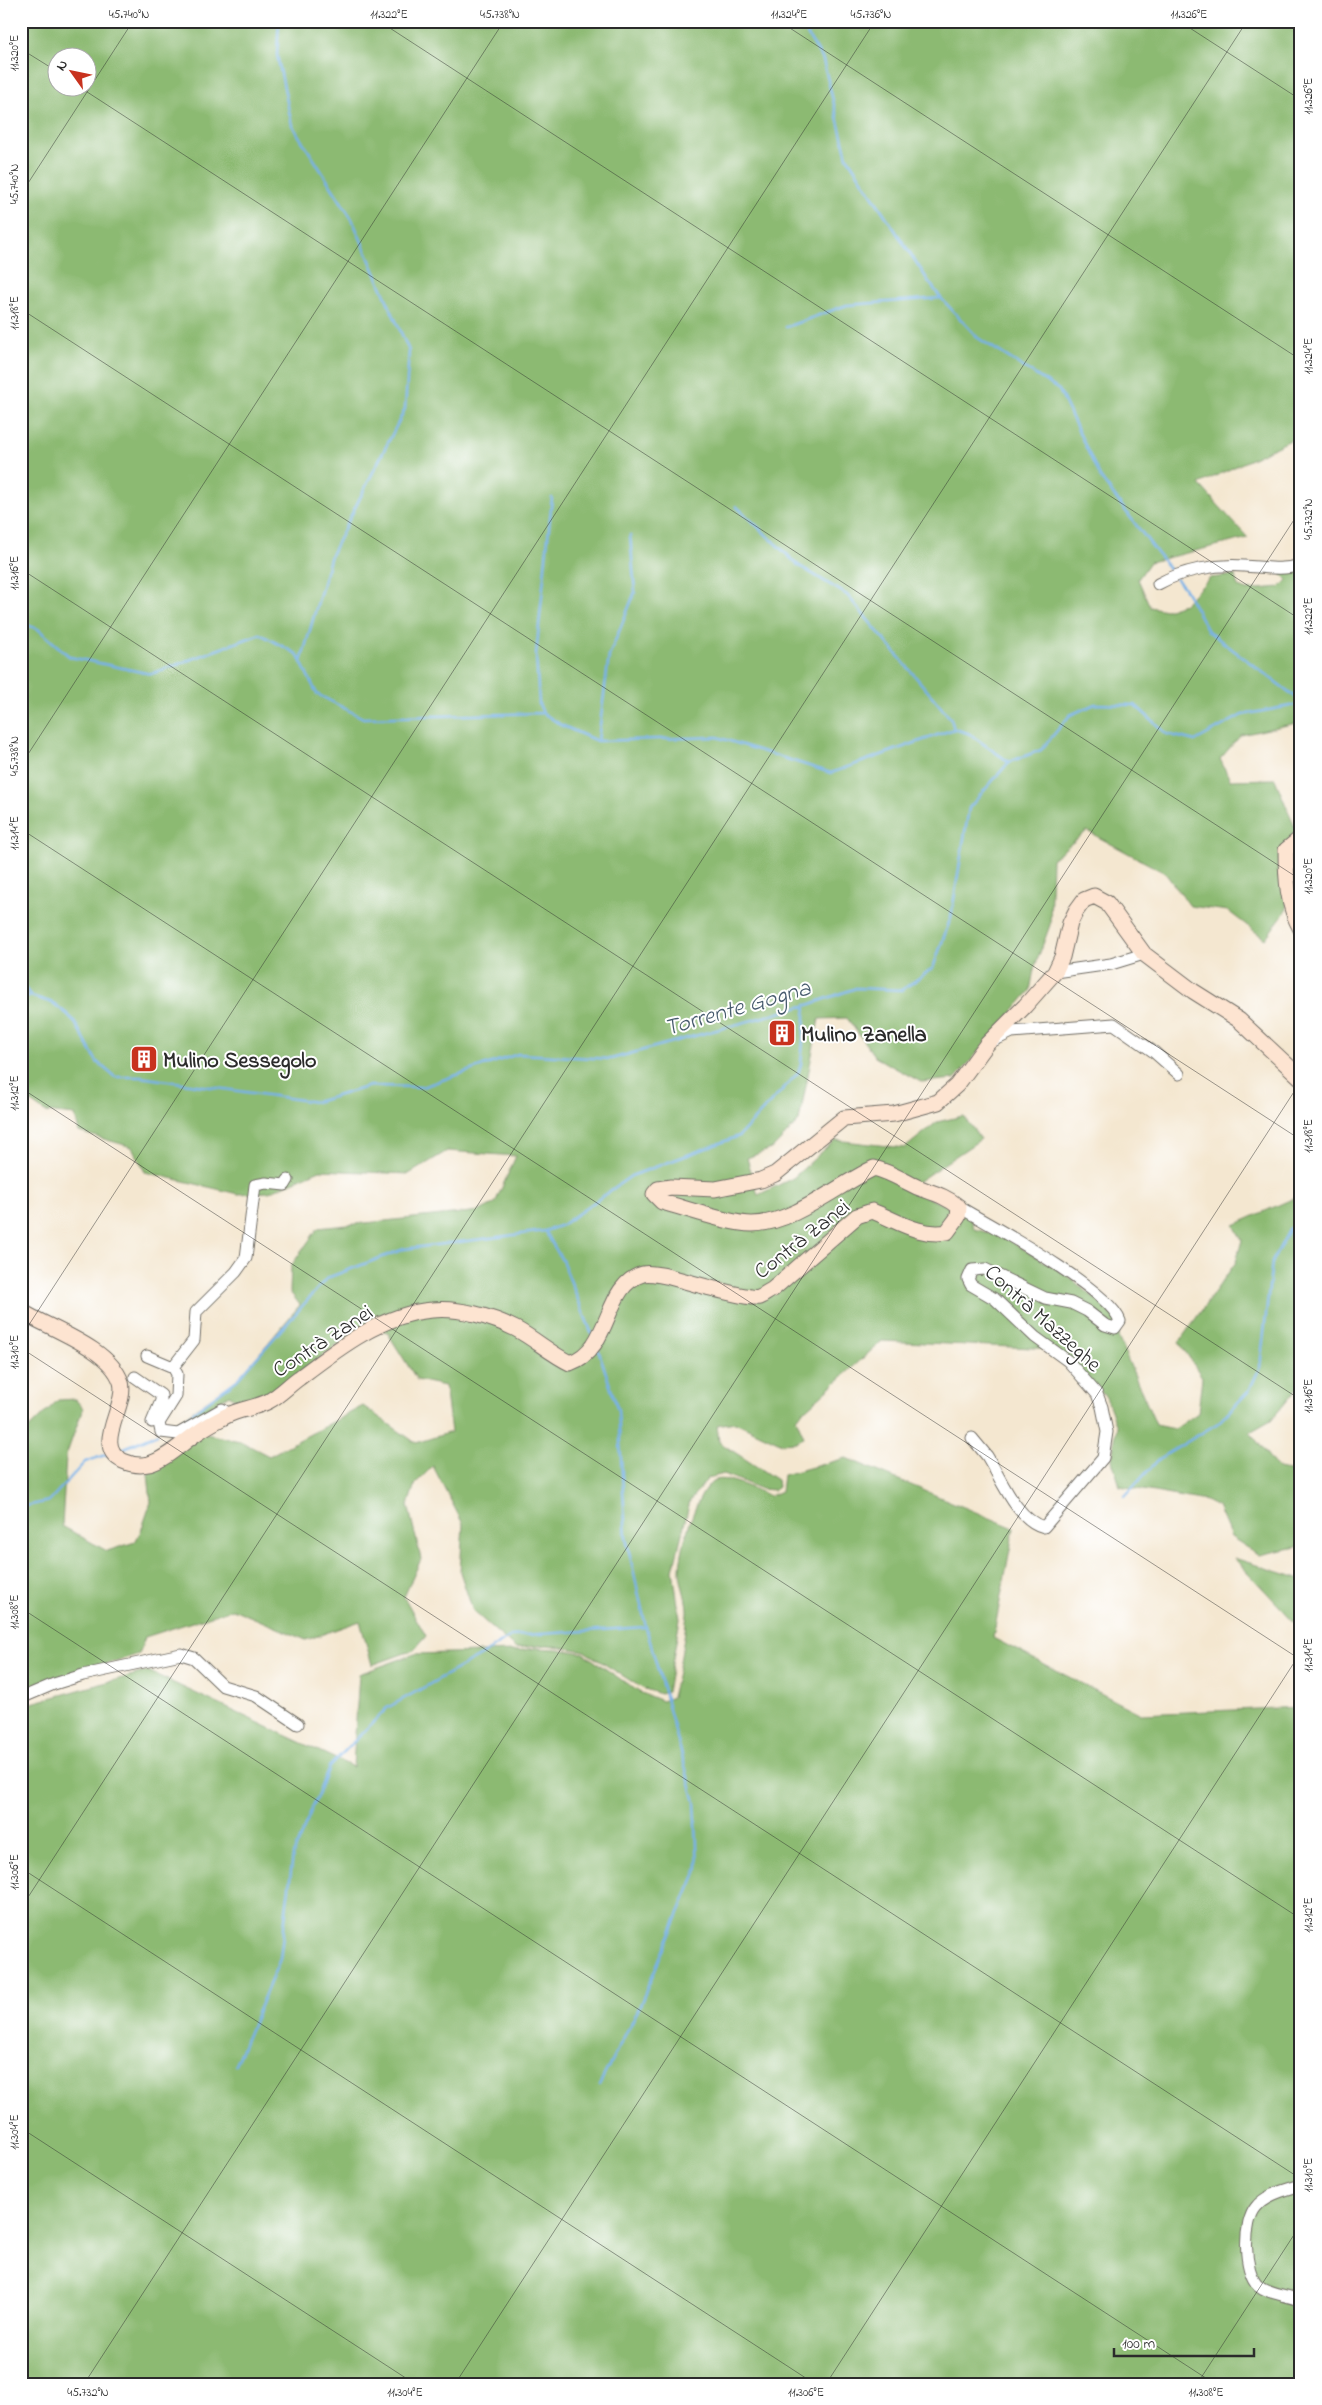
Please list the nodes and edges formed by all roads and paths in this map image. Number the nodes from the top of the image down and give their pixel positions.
1 (1301, 564) edge
2 (1158, 584) dead end
3 (1301, 842) edge
4 (1301, 929) edge
5 (1144, 954) junction
6 (1055, 972) junction
7 (987, 1044) junction
8 (1179, 1074) dead end
9 (1301, 1078) edge
10 (288, 1180) dead end
11 (959, 1207) junction
12 (21, 1311) edge
13 (148, 1356) dead end
14 (173, 1367) junction
15 (135, 1377) dead end
16 (229, 1414) junction
17 (159, 1427) junction
18 (972, 1438) dead end
19 (21, 1698) edge
20 (298, 1724) dead end
21 (1301, 2186) edge
22 (1301, 2301) edge

1 - 2 street
3 - 4 street
5 - 6 street
5 - 6 street
5 - 9 street
6 - 7 street
7 - 8 street
7 - 11 street
10 - 14 street
11 - 16 street, Contrà Zanei
11 - 18 street, Contrà Mazzeghe
12 - 16 street, Contrà Zanei
13 - 14 street
14 - 17 street
15 - 17 street
16 - 17 street, Contrà Zanei
19 - 20 street
21 - 22 street

